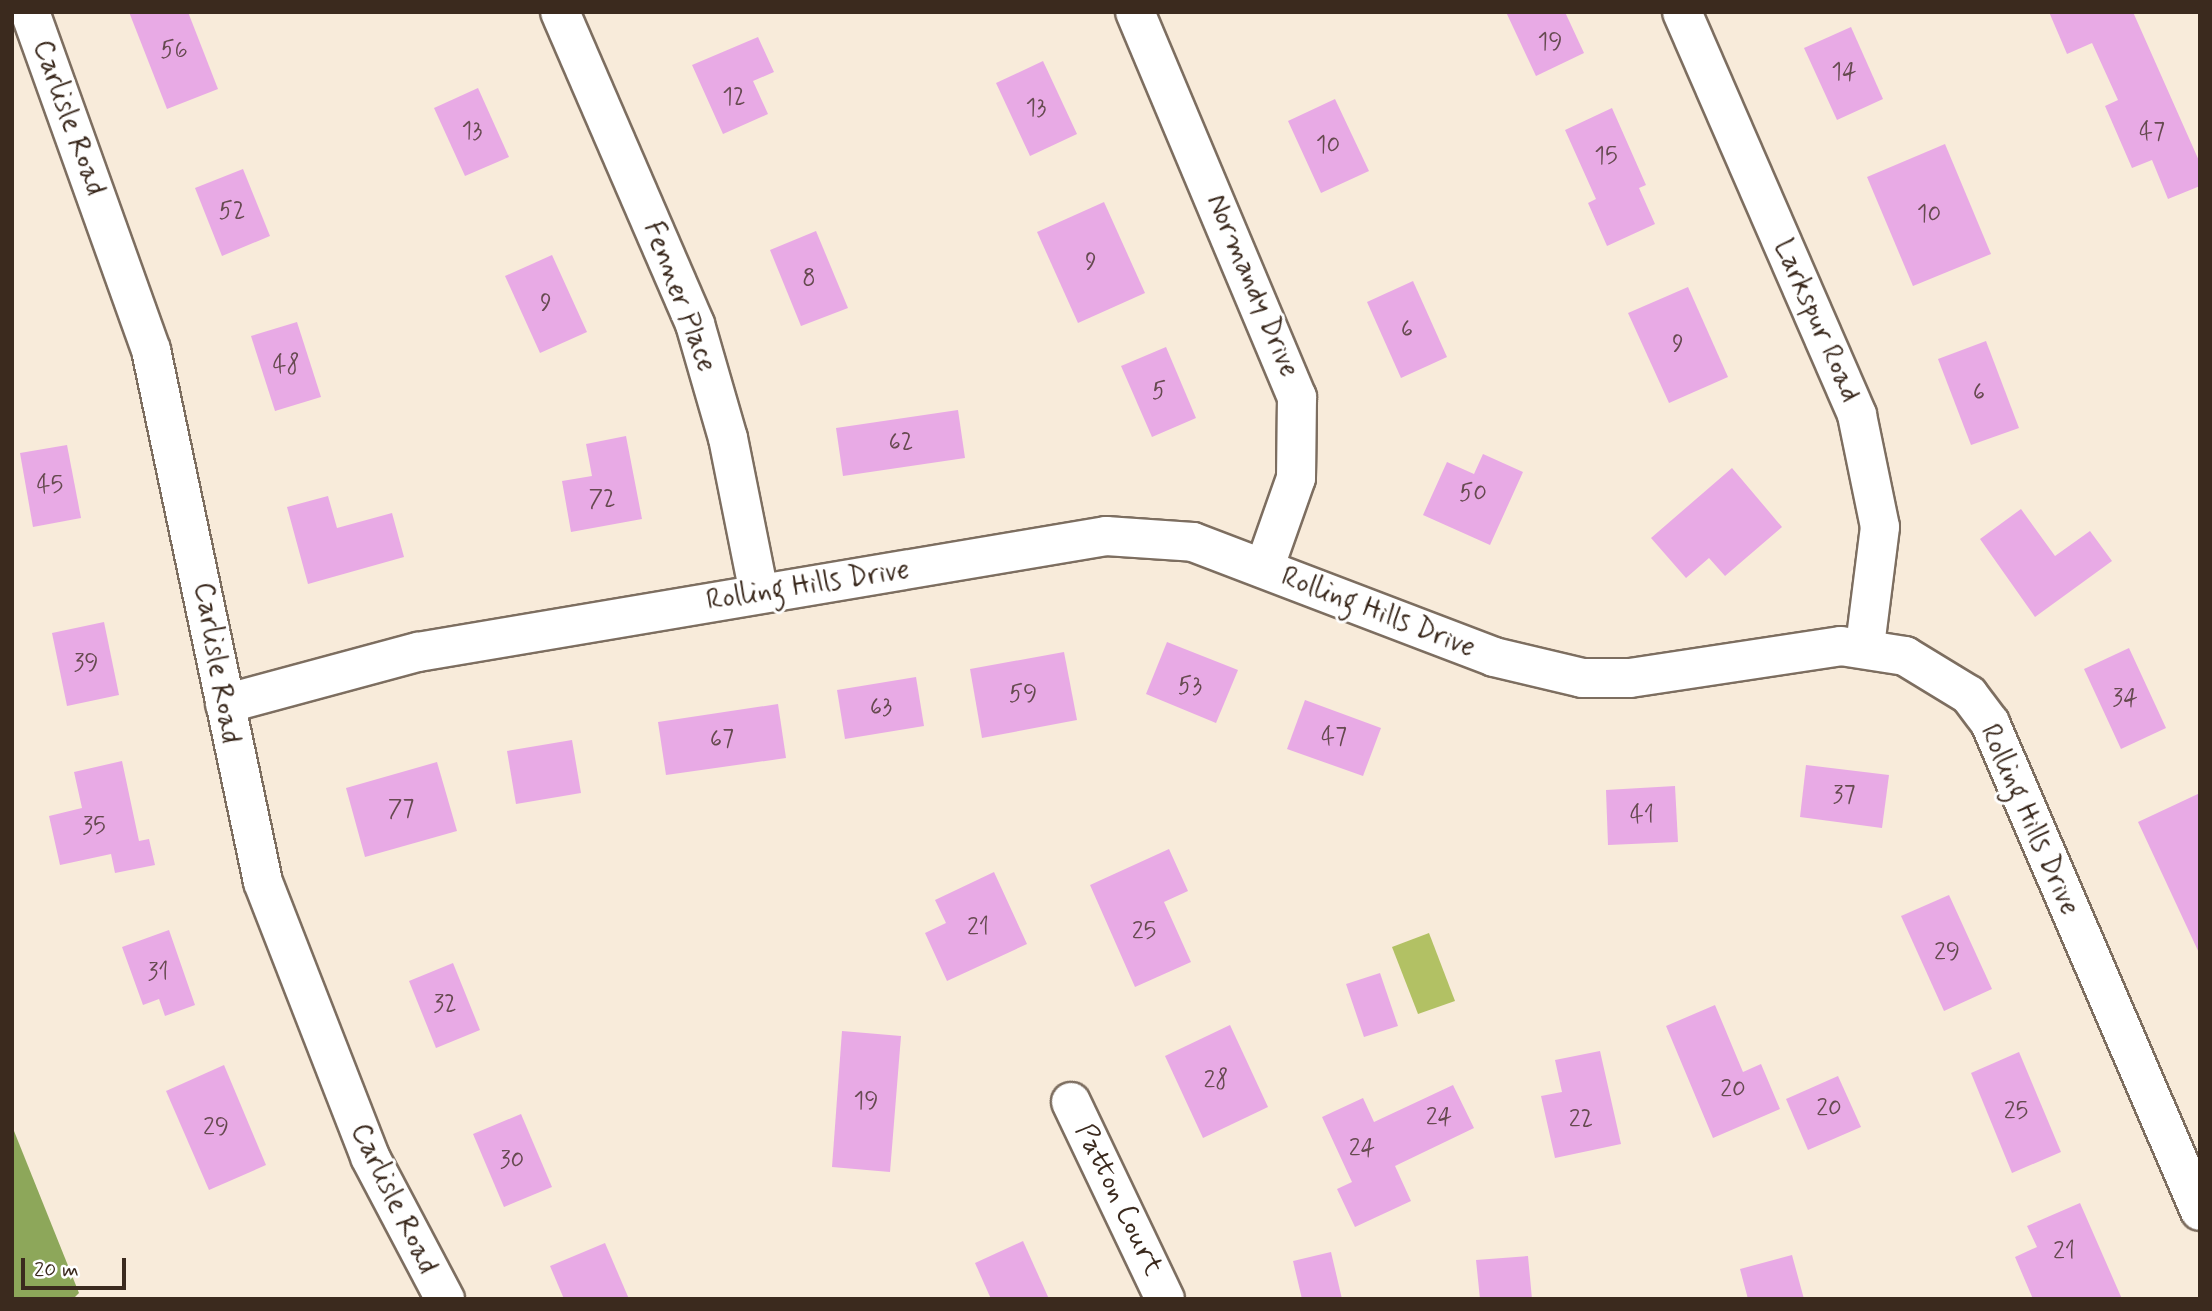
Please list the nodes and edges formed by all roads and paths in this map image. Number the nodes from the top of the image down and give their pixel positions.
1 (30, 12) edge
2 (560, 12) edge
3 (1135, 12) edge
4 (1682, 12) edge
5 (1264, 569) junction
6 (759, 593) junction
7 (1865, 646) junction
8 (225, 704) junction
9 (1071, 1102) dead end
10 (2200, 1211) edge
11 (444, 1299) edge
12 (1165, 1299) edge

1 - 8 street, Carlisle Road
2 - 6 street, Fenner Place
3 - 5 street, Normandy Drive
4 - 7 street, Larkspur Road
5 - 6 street, Rolling Hills Drive
5 - 7 street, Rolling Hills Drive
6 - 8 street, Rolling Hills Drive
7 - 10 street, Rolling Hills Drive
8 - 11 street, Carlisle Road
9 - 12 street, Patton Court

